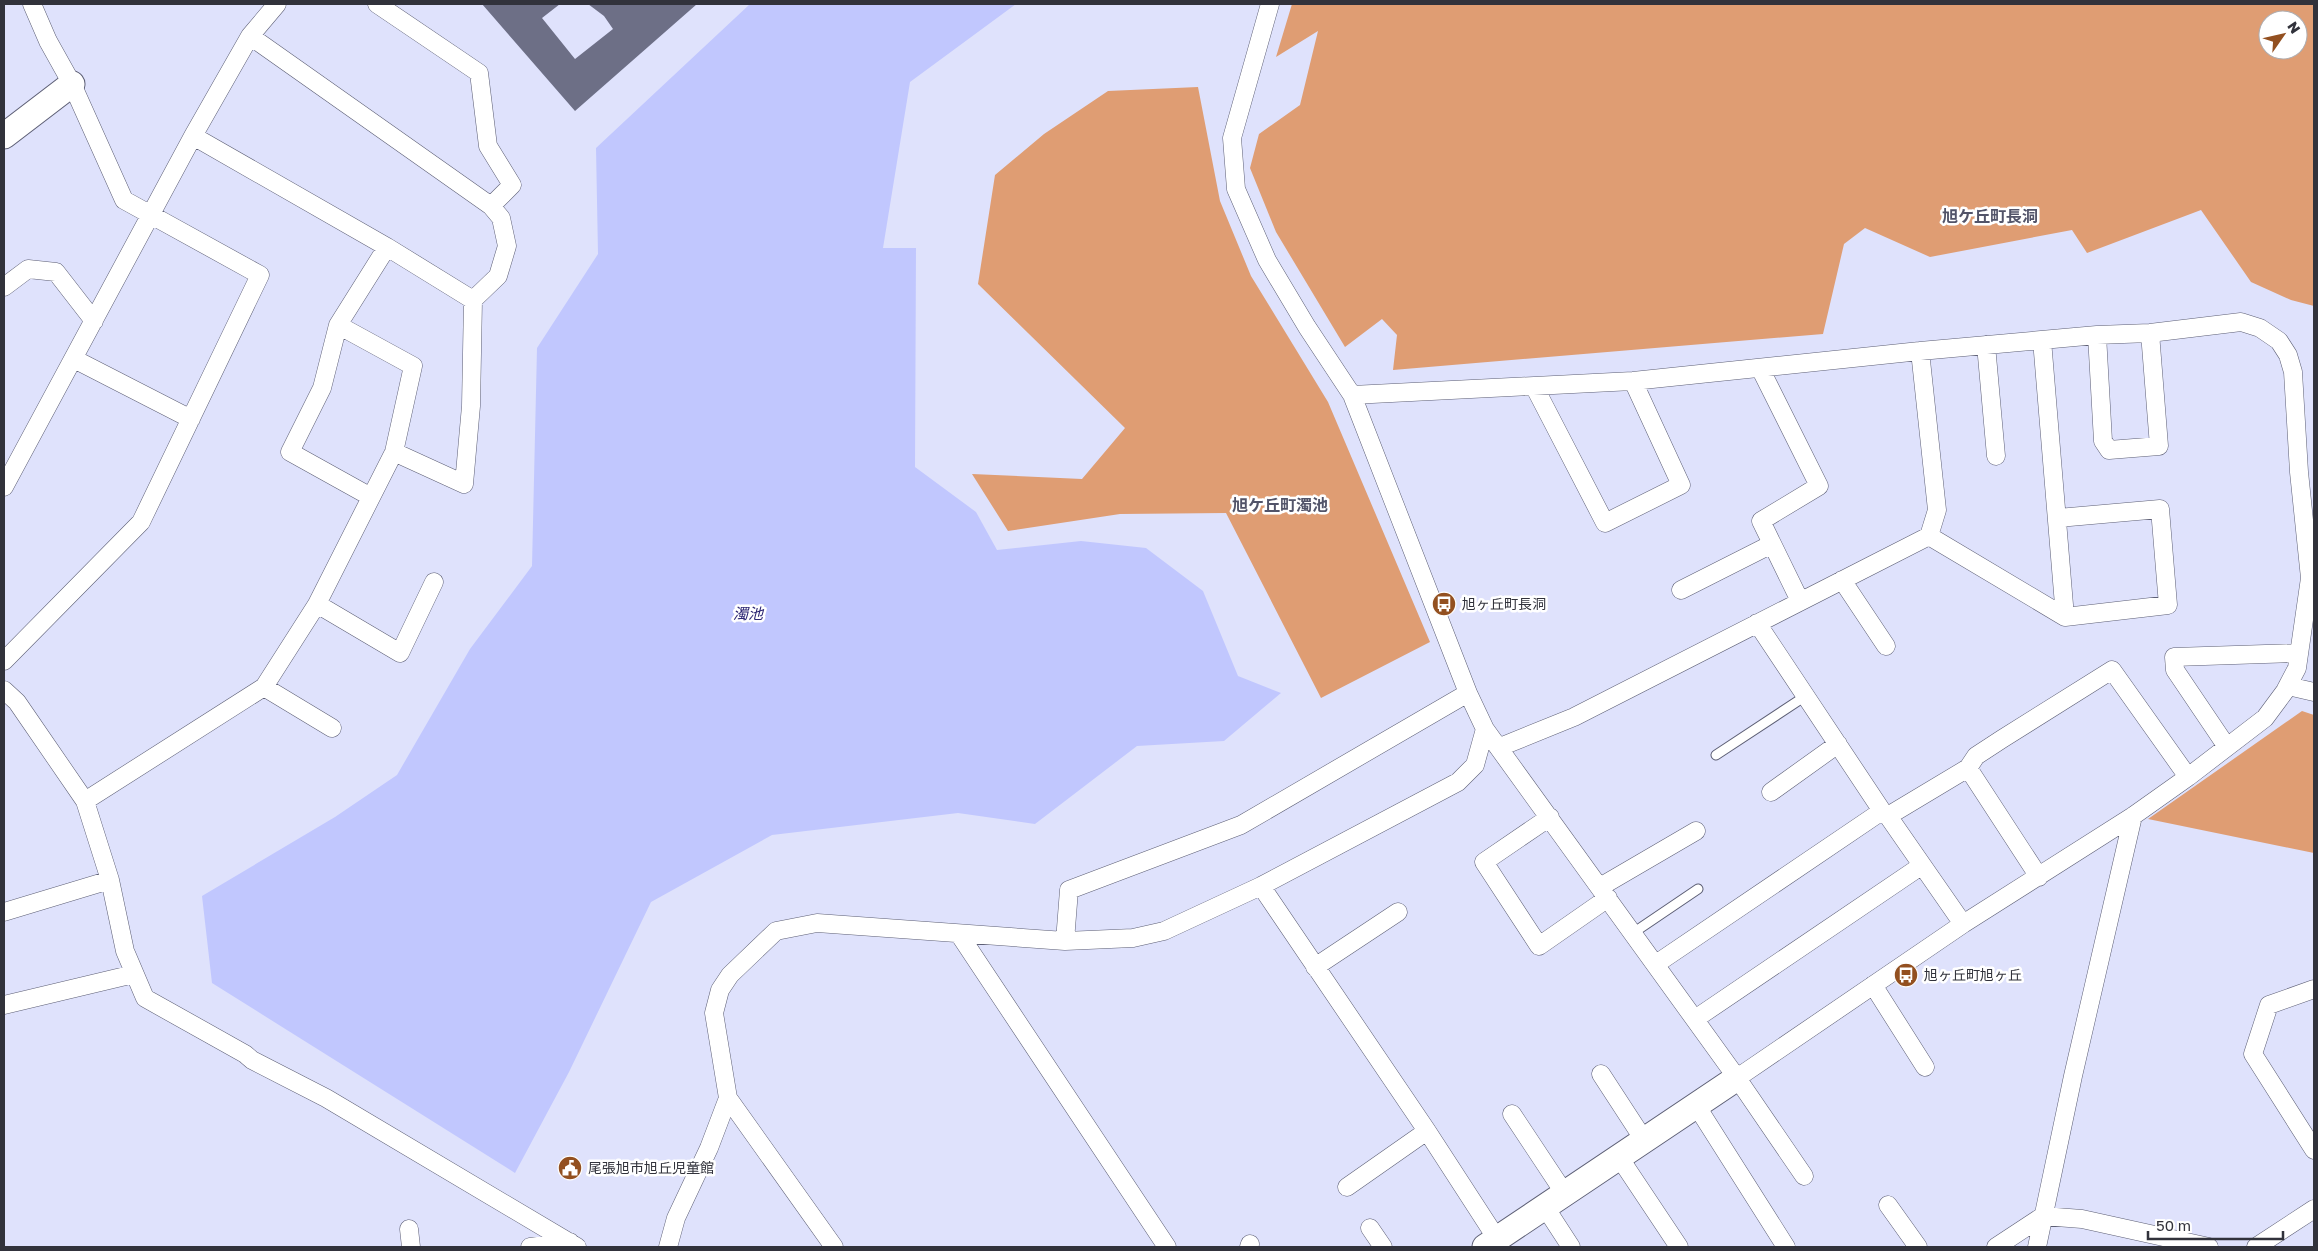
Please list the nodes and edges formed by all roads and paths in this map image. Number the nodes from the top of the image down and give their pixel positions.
1 (32, 4) edge
2 (277, 4) edge
3 (377, 4) edge
4 (1270, 4) edge
5 (250, 36) junction
6 (72, 84) junction
7 (4, 136) edge
8 (193, 136) junction
9 (491, 206) junction
10 (150, 216) junction
11 (387, 247) junction
12 (4, 287) edge
13 (473, 300) junction
14 (94, 321) junction
15 (338, 325) junction
16 (2150, 333) junction
17 (2097, 335) junction
18 (2042, 340) junction
19 (1986, 345) junction
20 (1920, 351) junction
21 (74, 359) junction
22 (1760, 368) junction
23 (1633, 381) junction
24 (1534, 386) junction
25 (1352, 395) junction
26 (191, 419) junction
27 (394, 452) junction
28 (1996, 456) dead end
29 (2307, 468) edge
30 (4, 487) edge
31 (371, 497) junction
32 (2058, 518) junction
33 (1929, 536) junction
34 (1772, 544) junction
35 (1842, 580) junction
36 (434, 582) dead end
37 (1681, 590) dead end
38 (1800, 601) junction
39 (318, 604) junction
40 (2065, 617) junction
41 (1757, 623) junction
42 (1886, 646) dead end
43 (2299, 653) junction
44 (4, 661) edge
45 (2288, 686) junction
46 (264, 687) junction
47 (4, 690) edge
48 (2314, 692) edge
49 (1468, 693) junction
50 (1804, 697) junction
51 (332, 728) dead end
52 (1485, 729) junction
53 (1838, 744) junction
54 (1500, 747) junction
55 (2227, 747) junction
56 (1716, 755) dead end
57 (1968, 768) junction
58 (2188, 777) junction
59 (1770, 792) dead end
60 (85, 800) junction
61 (1885, 814) junction
62 (2133, 816) junction
63 (1550, 817) junction
64 (1696, 831) dead end
65 (1920, 866) junction
66 (2039, 876) junction
67 (110, 880) junction
68 (1261, 886) junction
69 (1698, 888) dead end
70 (1604, 893) junction
71 (6, 908) edge
72 (1398, 912) dead end
73 (1963, 924) junction
74 (1633, 933) junction
75 (959, 934) junction
76 (1065, 942) junction
77 (1656, 964) junction
78 (1315, 967) junction
79 (134, 974) junction
80 (1873, 985) junction
81 (2314, 989) edge
82 (4, 1005) edge
83 (1695, 1020) junction
84 (1926, 1067) dead end
85 (1601, 1074) dead end
86 (1737, 1078) junction
87 (728, 1098) junction
88 (1696, 1105) junction
89 (1512, 1114) dead end
90 (1428, 1131) junction
91 (1644, 1140) junction
92 (2314, 1150) edge
93 (1619, 1157) junction
94 (1804, 1176) dead end
95 (1347, 1187) dead end
96 (1555, 1201) junction
97 (1888, 1205) dead end
98 (2314, 1208) edge
99 (2043, 1216) junction
100 (1370, 1228) dead end
101 (409, 1229) dead end
102 (1491, 1243) edge
103 (2177, 1244) edge
104 (573, 1245) edge
105 (411, 1247) edge
106 (530, 1247) edge
107 (668, 1247) edge
108 (834, 1247) edge
109 (1166, 1247) edge
110 (1383, 1247) edge
111 (1571, 1247) edge
112 (1679, 1247) edge
113 (1786, 1247) edge
114 (1918, 1247) edge
115 (1996, 1247) edge
116 (2037, 1247) edge
117 (2210, 1247) edge
118 (2256, 1247) edge

1 - 6 street
2 - 5 street
3 - 9 street
4 - 25 street
5 - 8 street
5 - 9 street
6 - 7 street
6 - 10 street
8 - 10 street
8 - 11 street
9 - 13 street
10 - 14 street
10 - 26 street
11 - 13 street
11 - 15 street
12 - 14 street
13 - 27 street
14 - 21 street
15 - 27 street
15 - 31 street
16 - 17 street
16 - 17 street
16 - 29 street
17 - 18 street
18 - 19 street
18 - 32 street
19 - 20 street
19 - 28 street
20 - 22 street
20 - 33 street
21 - 26 street
21 - 30 street
22 - 23 street
22 - 34 street
23 - 24 street
23 - 24 street
24 - 25 street
25 - 49 street
26 - 44 street
27 - 31 street
29 - 43 street
31 - 39 street
32 - 40 street
32 - 40 street
33 - 35 street
33 - 40 street
34 - 37 street
34 - 38 street
35 - 38 street
35 - 42 street
36 - 39 street
38 - 41 street
39 - 46 street
41 - 50 street
41 - 54 street
43 - 45 street
43 - 55 street
45 - 48 street
45 - 55 street
46 - 51 street
46 - 60 street
47 - 60 street
49 - 52 street
49 - 76 street
50 - 53 street
50 - 56 lane
52 - 54 street
52 - 68 street
53 - 59 street
53 - 61 street
54 - 63 street
55 - 58 street
57 - 58 street
57 - 61 street
57 - 66 street
58 - 62 street
60 - 67 street
61 - 65 street
61 - 77 street
62 - 66 street
62 - 99 street
63 - 70 street
63 - 70 street
64 - 70 street
65 - 73 street
65 - 83 street
66 - 73 street
67 - 71 street
67 - 79 street
68 - 76 street
68 - 78 street
69 - 74 lane
70 - 74 street
72 - 78 street
73 - 80 street
74 - 77 street
75 - 76 street
75 - 87 street
75 - 109 street
77 - 83 street
78 - 90 street
79 - 82 street
79 - 104 street
80 - 84 street
80 - 86 street
81 - 92 street
83 - 86 street
85 - 91 street
86 - 88 street
86 - 94 street
87 - 107 street
87 - 108 street
88 - 91 street
88 - 113 street
89 - 96 street
90 - 95 street
90 - 102 street
91 - 93 street
93 - 96 street
93 - 112 street
96 - 102 street
96 - 111 street
97 - 114 street
98 - 118 street
99 - 103 street
99 - 115 street
99 - 116 street
100 - 110 street
101 - 105 street
103 - 117 street
104 - 106 street

